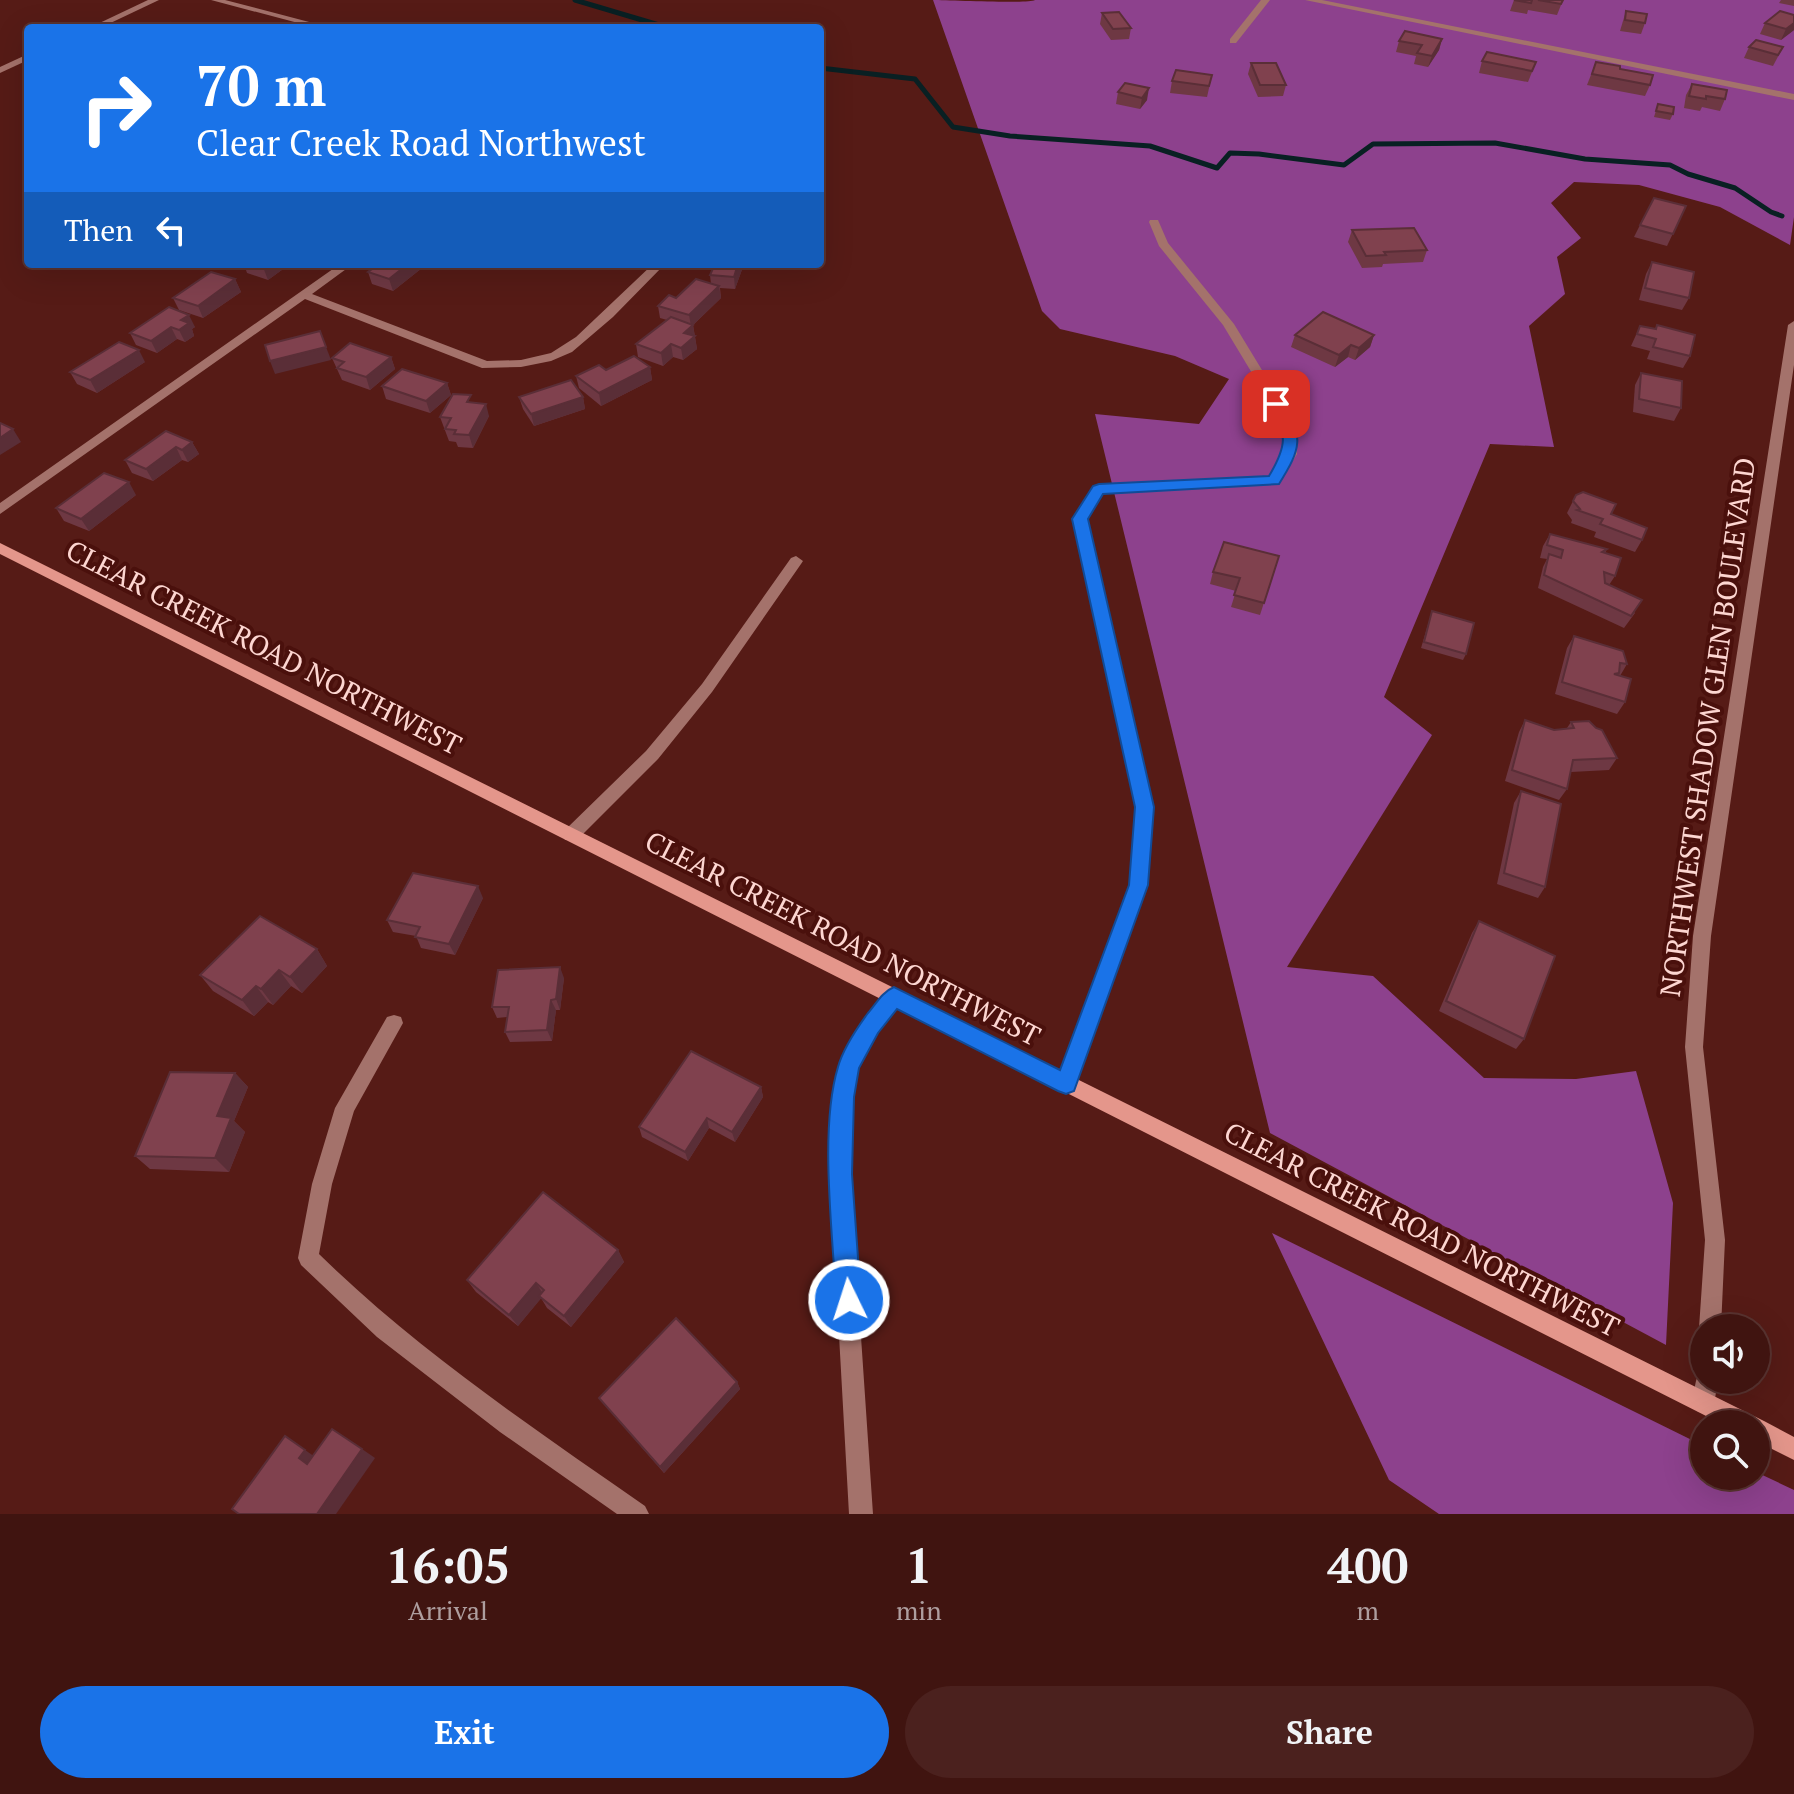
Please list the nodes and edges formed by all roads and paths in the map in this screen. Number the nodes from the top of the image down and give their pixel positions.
1 (155, 0) edge
2 (215, 0) edge
3 (1266, 0) edge
4 (1309, 0) edge
5 (102, 24) edge
6 (312, 24) edge
7 (1233, 41) dead end
8 (24, 59) edge
9 (0, 70) edge
10 (1794, 97) edge
11 (1154, 222) dead end
12 (341, 268) edge
13 (655, 268) edge
14 (304, 295) junction
15 (1794, 325) edge
16 (0, 510) edge
17 (0, 548) edge
18 (796, 561) dead end
19 (571, 835) junction
20 (894, 997) junction
21 (394, 1023) dead end
22 (1066, 1084) junction
23 (1711, 1314) edge
24 (1706, 1394) edge
25 (1705, 1403) junction
26 (1719, 1410) edge
27 (1770, 1436) edge
28 (1794, 1449) edge
29 (637, 1514) edge
30 (861, 1514) edge

1 - 5 street
2 - 6 street
3 - 7 street
4 - 10 street
8 - 9 street
11 - 22 street
12 - 14 street
13 - 14 street
14 - 16 street
15 - 23 street, NORTHWEST SHADOW GLEN BOULEVARD
17 - 19 main road, CLEAR CREEK ROAD NORTHWEST
18 - 19 street
19 - 20 main road, CLEAR CREEK ROAD NORTHWEST
20 - 22 main road, CLEAR CREEK ROAD NORTHWEST
20 - 30 street
21 - 29 street
22 - 25 main road, CLEAR CREEK ROAD NORTHWEST
24 - 25 street
25 - 26 main road, CLEAR CREEK ROAD NORTHWEST
27 - 28 main road

